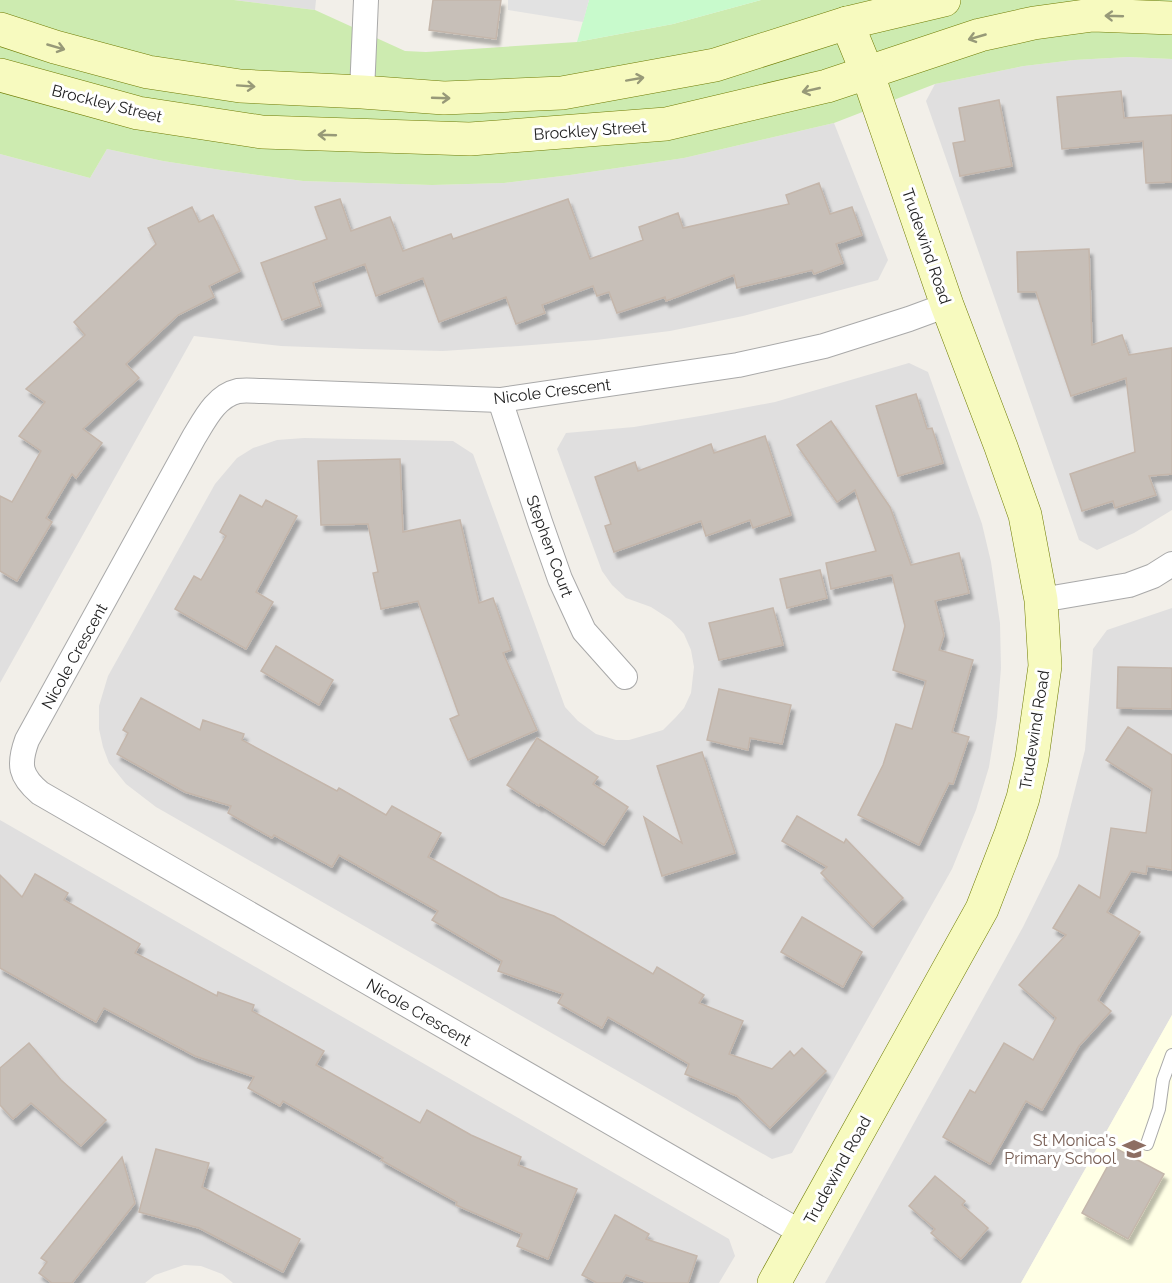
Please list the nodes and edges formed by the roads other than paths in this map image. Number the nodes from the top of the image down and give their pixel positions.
1 (366, 0) edge
2 (944, 0) edge
3 (1172, 18) edge
4 (847, 23) junction
5 (0, 29) edge
6 (867, 72) junction
7 (0, 75) edge
8 (362, 92) junction
9 (367, 137) junction
10 (947, 305) junction
11 (500, 400) junction
12 (1172, 564) edge
13 (1041, 600) junction
14 (625, 677) dead end
15 (1172, 1055) edge
16 (1147, 1144) dead end
17 (802, 1233) junction
18 (774, 1283) edge

1 - 8 street
2 - 4 main road
3 -> 6 main road, Brockley Street
4 - 6 main road, Trudewind Road
8 -> 4 main road
5 -> 8 main road
6 -> 9 main road, Brockley Street
6 - 10 main road, Trudewind Road
9 -> 7 main road, Brockley Street
8 - 9 main road
10 - 11 street, Nicole Crescent
10 - 13 main road, Trudewind Road
11 - 14 street, Stephen Court
11 - 17 street, Nicole Crescent
12 - 13 street
13 - 17 main road, Trudewind Road
15 - 16 lane
17 - 18 main road, Trudewind Road

